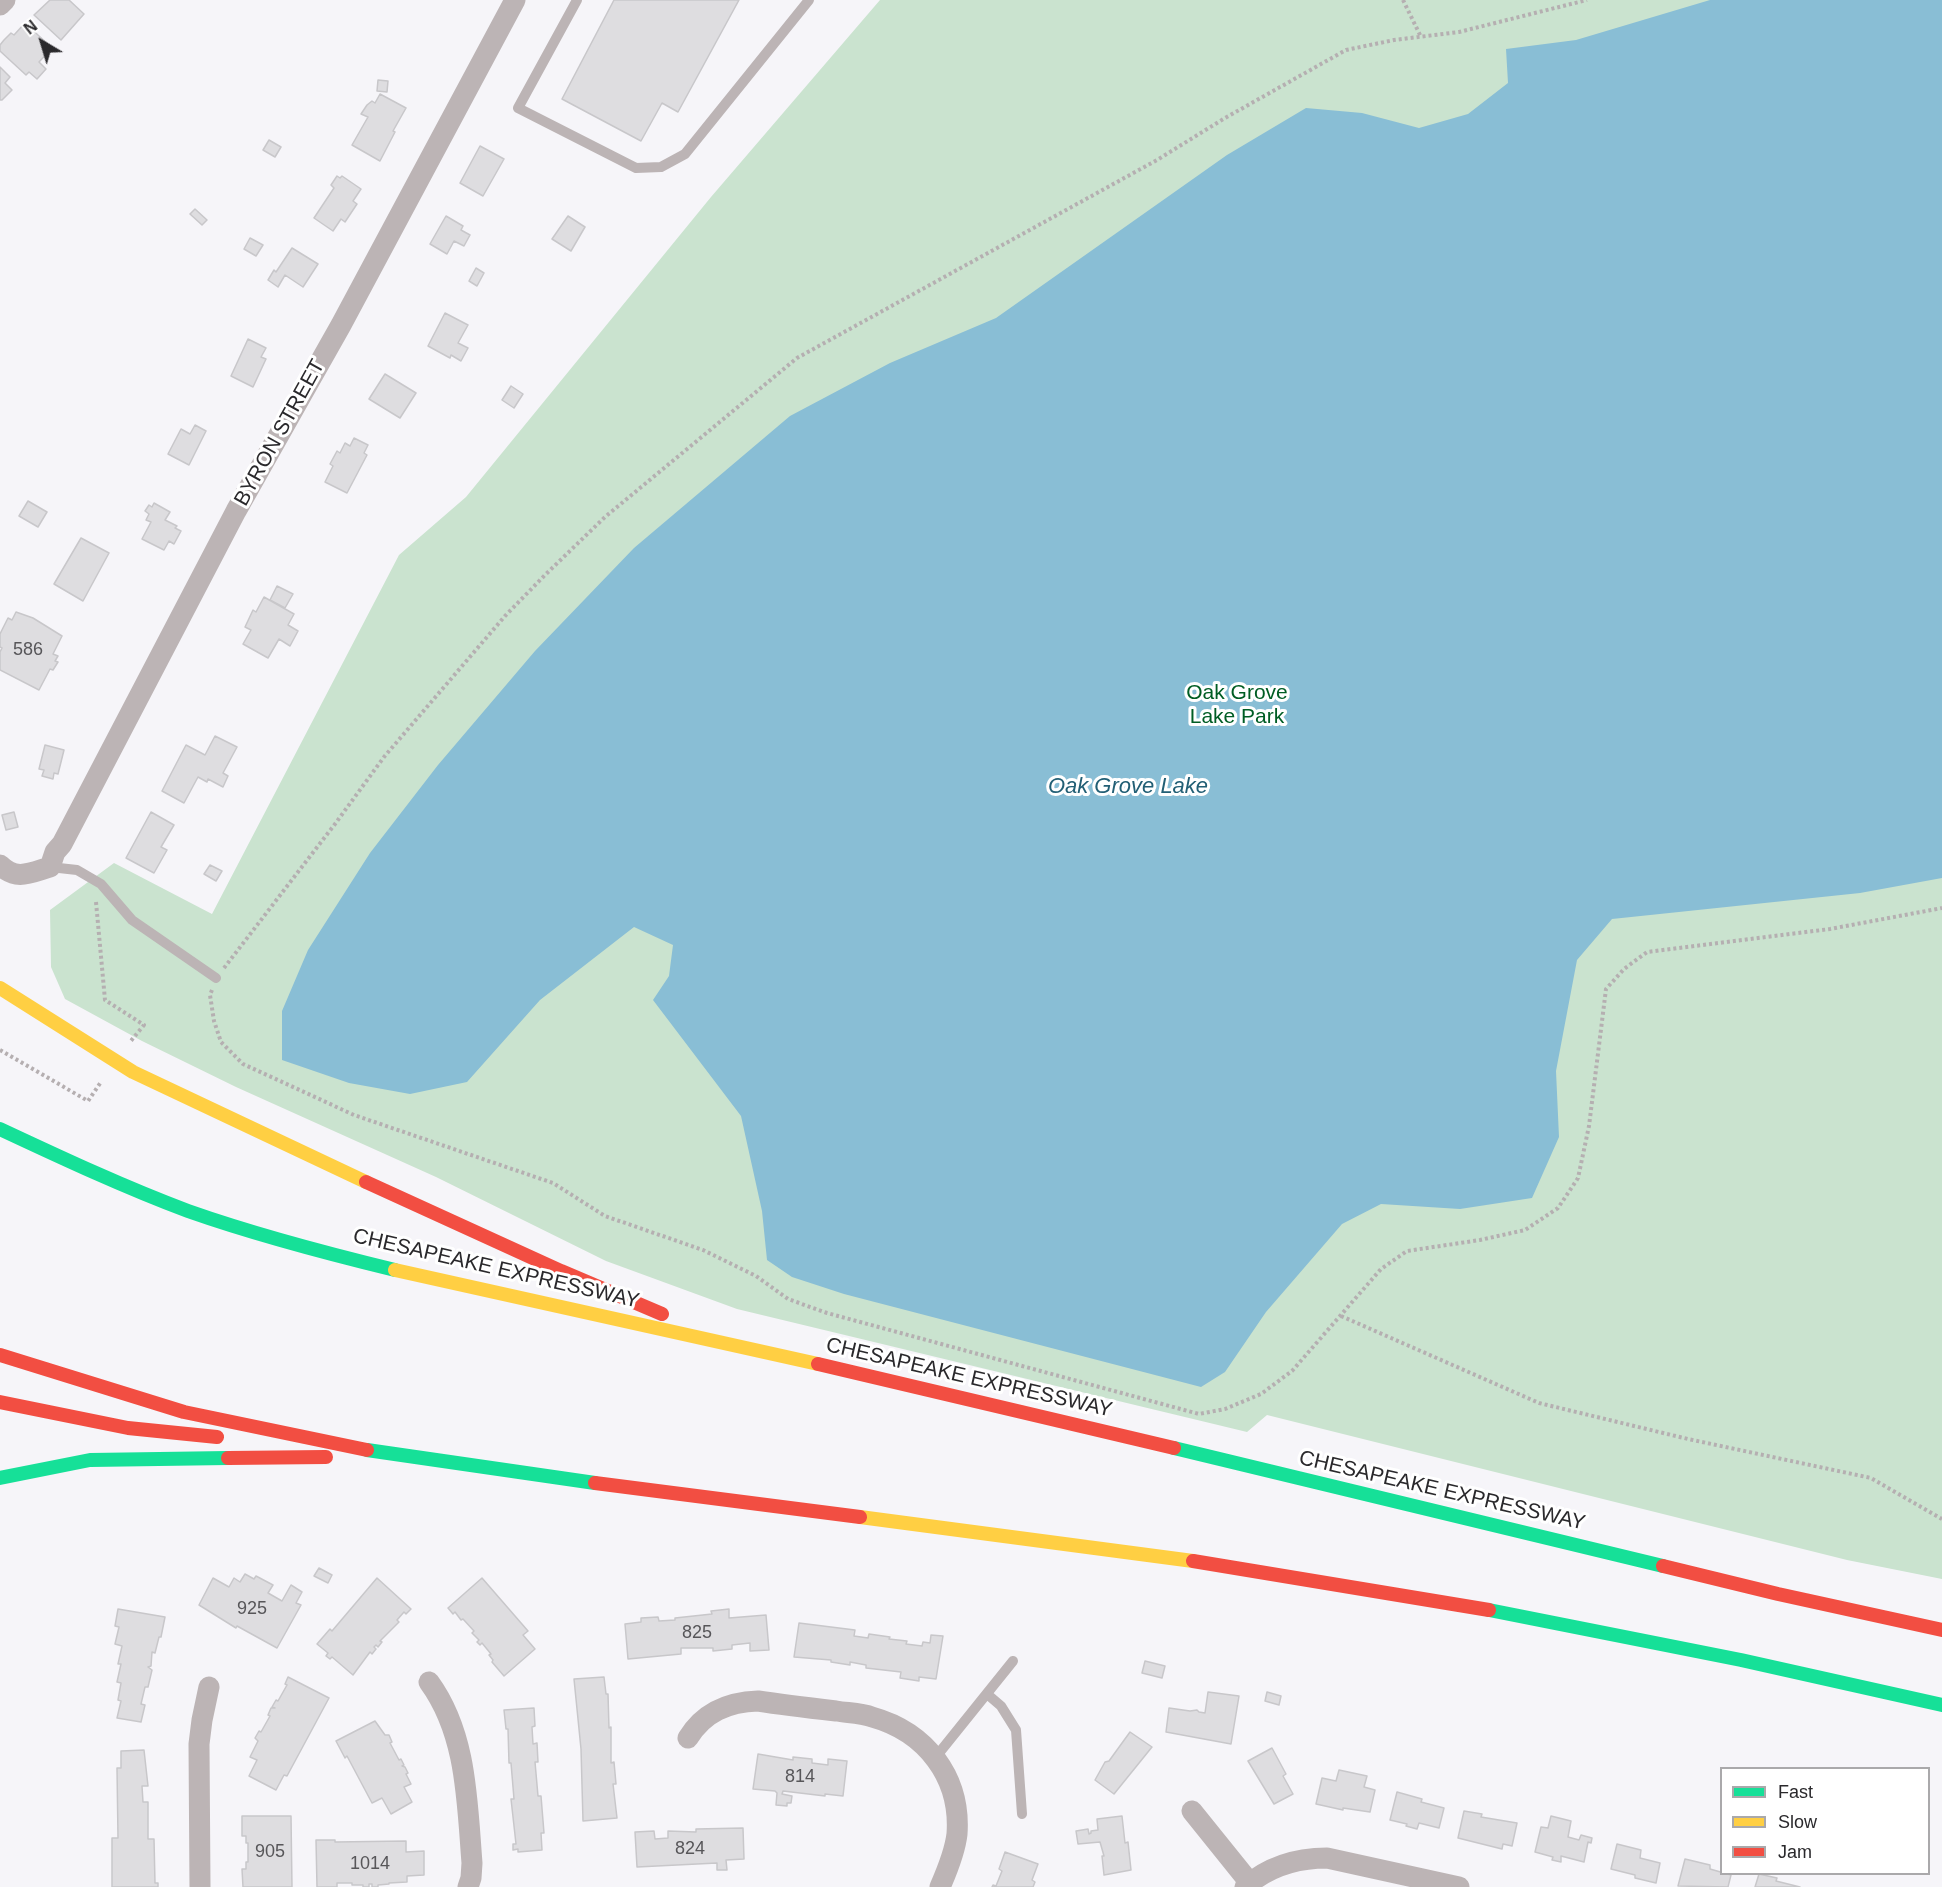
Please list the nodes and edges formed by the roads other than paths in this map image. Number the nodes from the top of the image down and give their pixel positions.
1 (5, 0) edge
2 (515, 0) edge
3 (577, 0) edge
4 (809, 0) edge
5 (0, 5) edge
6 (0, 865) edge
7 (50, 867) junction
8 (216, 978) road end
9 (0, 988) edge
10 (0, 1129) edge
11 (728, 1342) junction
12 (0, 1355) edge
13 (0, 1402) edge
14 (344, 1446) junction
15 (442, 1462) junction
16 (0, 1478) edge
17 (1942, 1630) edge
18 (1013, 1661) dead end
19 (429, 1682) dead end
20 (209, 1687) dead end
21 (987, 1694) junction
22 (1942, 1705) edge
23 (688, 1738) dead end
24 (933, 1755) junction
25 (1192, 1811) dead end
26 (1022, 1814) dead end
27 (1247, 1885) edge
28 (200, 1887) edge
29 (468, 1887) edge
30 (940, 1887) edge
31 (1458, 1887) edge

1 - 5 street
2 - 7 street, BYRON STREET
3 - 4 lane
6 - 7 street
7 - 8 lane
9 - 11 highway
10 - 11 highway, CHESAPEAKE EXPRESSWAY
11 - 17 highway, CHESAPEAKE EXPRESSWAY
12 - 14 highway
13 - 14 highway
14 - 15 highway
15 - 16 highway
15 - 22 highway
18 - 21 lane
19 - 29 street
20 - 28 street
21 - 24 lane
21 - 26 lane
23 - 24 street
24 - 30 street
25 - 27 street
27 - 31 street

